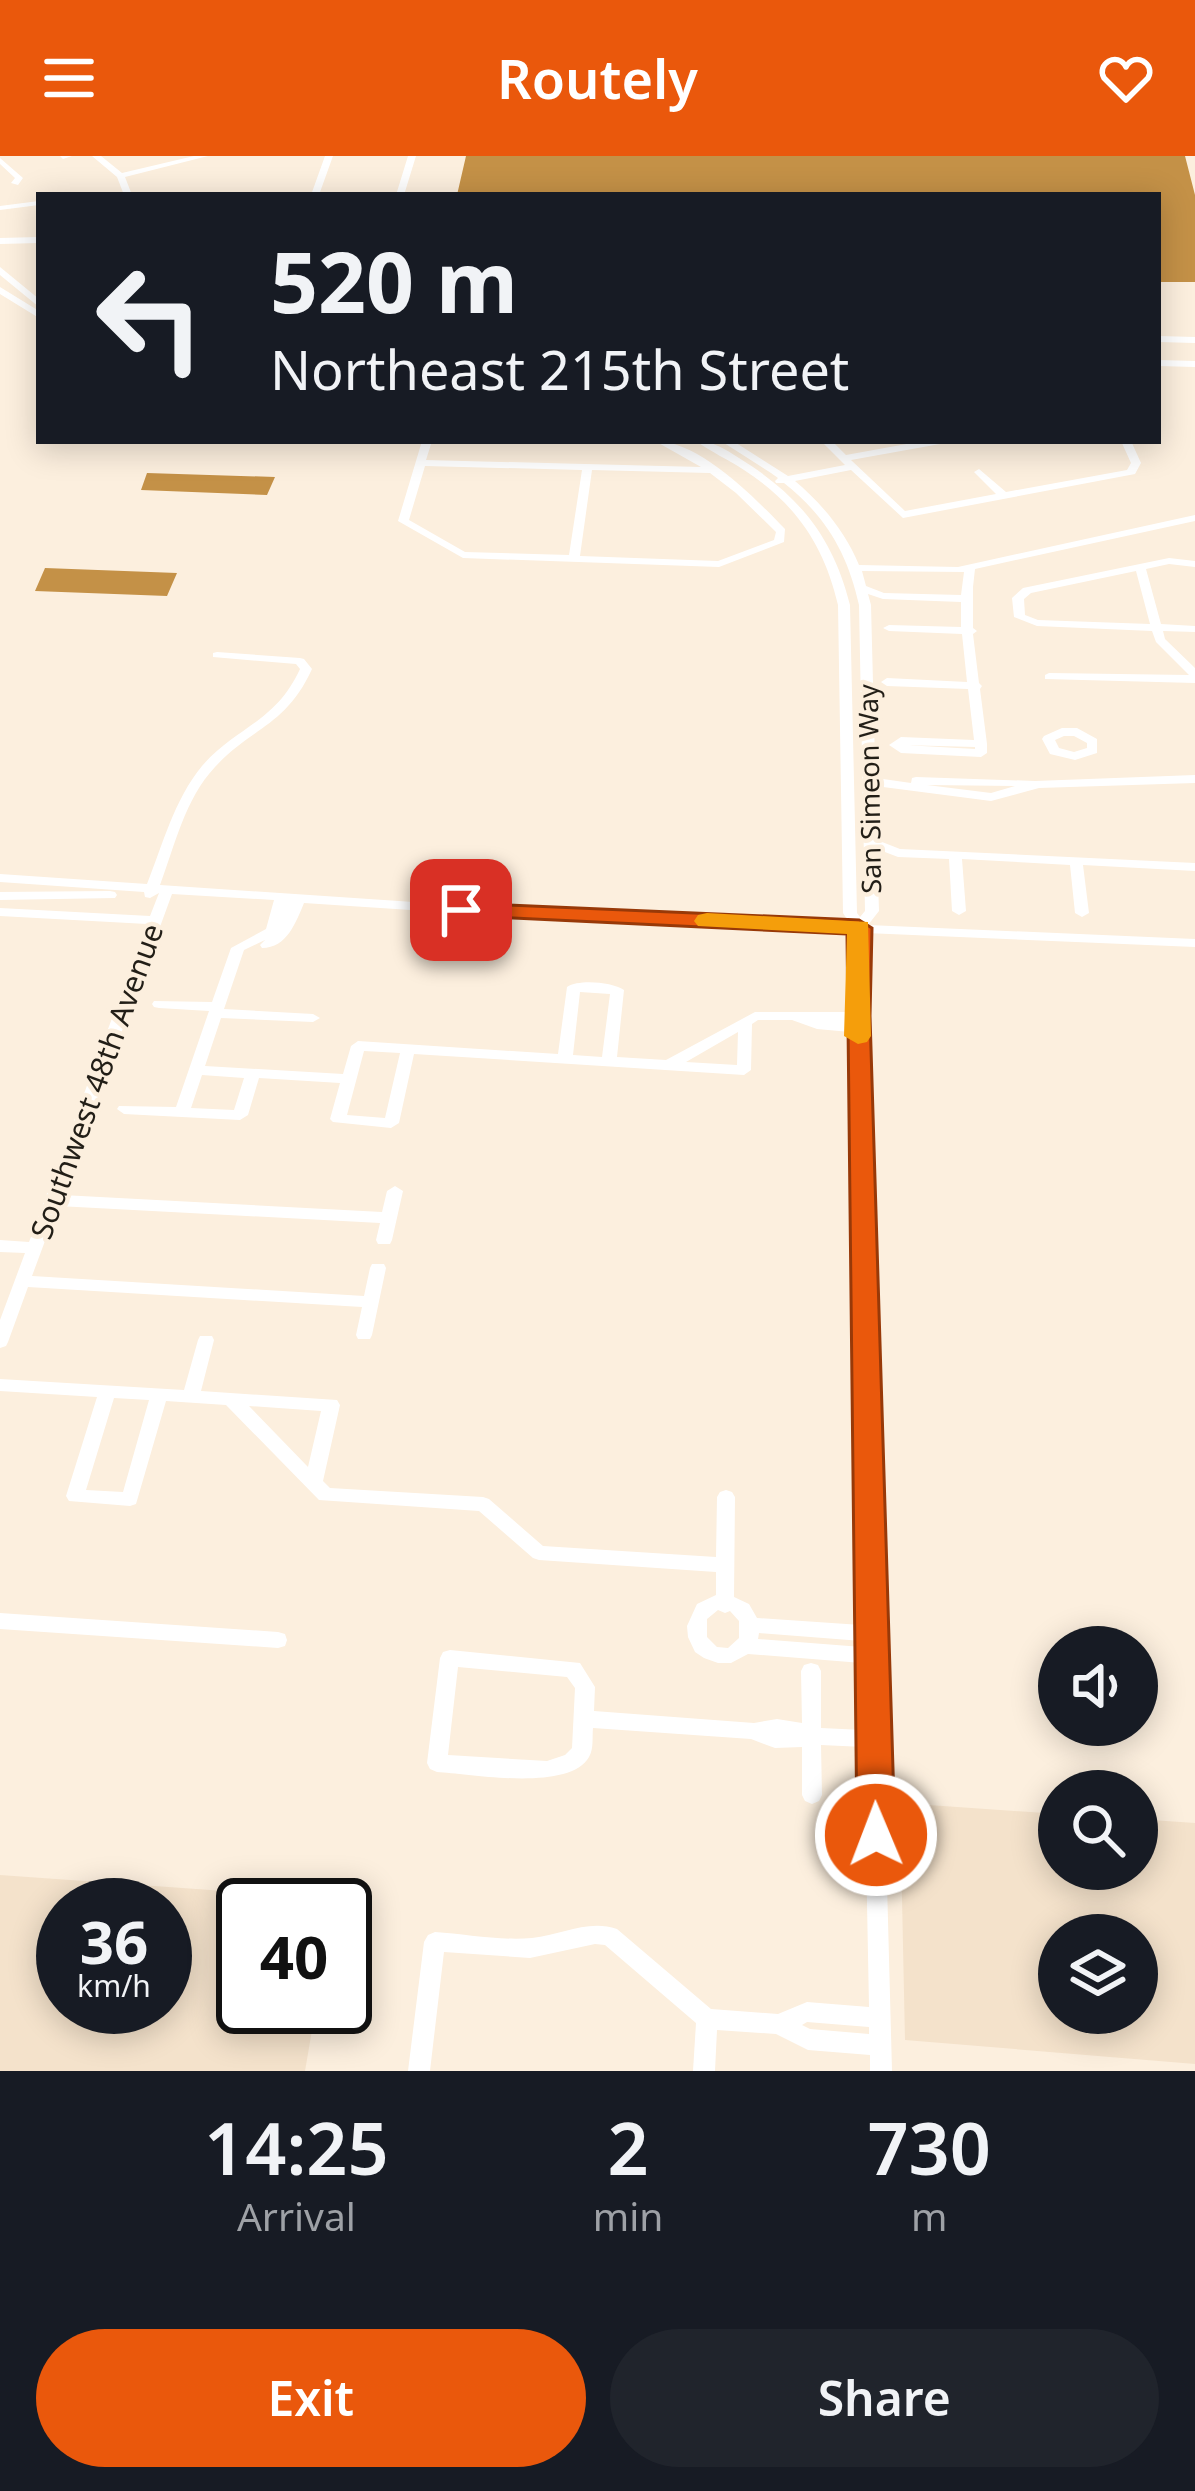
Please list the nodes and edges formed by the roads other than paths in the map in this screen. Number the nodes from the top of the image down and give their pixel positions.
1 (96, 156) edge
2 (204, 156) edge
3 (328, 156) edge
4 (412, 156) edge
5 (0, 160) edge
6 (122, 176) junction
7 (15, 183) dead end
8 (127, 192) edge
9 (316, 192) edge
10 (401, 192) edge
11 (36, 203) edge
12 (0, 208) edge
13 (36, 240) edge
14 (0, 241) edge
15 (0, 271) edge
16 (0, 290) edge
17 (27, 296) junction
18 (13, 301) junction
19 (36, 302) edge
20 (0, 304) edge
21 (36, 314) edge
22 (1161, 339) edge
23 (1195, 340) edge
24 (1161, 363) edge
25 (1195, 364) edge
26 (426, 444) edge
27 (660, 444) edge
28 (667, 444) edge
29 (706, 444) edge
30 (730, 444) edge
31 (829, 444) edge
32 (929, 444) edge
33 (1127, 444) edge
34 (420, 463) junction
35 (851, 466) junction
36 (629, 469) junction
37 (587, 470) junction
38 (714, 470) junction
39 (979, 472) dead end
40 (778, 484) junction
41 (744, 493) junction
42 (1005, 496) junction
43 (1195, 518) edge
44 (574, 558) junction
45 (1195, 564) edge
46 (1140, 567) junction
47 (969, 571) junction
48 (925, 572) junction
49 (853, 583) junction
50 (928, 597) junction
51 (968, 599) junction
52 (889, 628) dead end
53 (1157, 628) junction
54 (1195, 629) edge
55 (971, 632) junction
56 (217, 655) dead end
57 (1049, 677) dead end
58 (1195, 677) edge
59 (887, 682) dead end
60 (976, 686) junction
61 (980, 744) junction
62 (1075, 756) dead end
63 (1195, 779) edge
64 (1080, 781) junction
65 (846, 782) junction
66 (876, 783) junction
67 (870, 842) junction
68 (955, 855) junction
69 (1076, 862) junction
70 (1195, 867) edge
71 (0, 878) edge
72 (158, 893) junction
73 (0, 896) edge
74 (290, 900) junction
75 (959, 911) dead end
76 (0, 912) edge
77 (1082, 913) dead end
78 (154, 920) junction
79 (859, 928) junction
80 (1195, 943) edge
81 (159, 1004) dead end
82 (217, 1010) junction
83 (313, 1018) dead end
84 (746, 1022) junction
85 (857, 1022) junction
86 (408, 1049) junction
87 (565, 1059) junction
88 (609, 1061) junction
89 (669, 1065) junction
90 (196, 1070) junction
91 (253, 1073) junction
92 (350, 1078) junction
93 (124, 1109) dead end
94 (182, 1112) junction
95 (394, 1191) dead end
96 (52, 1200) junction
97 (389, 1219) junction
98 (384, 1240) dead end
99 (0, 1246) edge
100 (34, 1248) junction
101 (378, 1268) dead end
102 (22, 1281) junction
103 (371, 1302) junction
104 (364, 1335) dead end
105 (206, 1340) dead end
106 (0, 1342) edge
107 (0, 1384) edge
108 (108, 1391) junction
109 (159, 1394) junction
110 (191, 1396) junction
111 (231, 1399) junction
112 (314, 1484) junction
113 (726, 1497) dead end
114 (726, 1565) junction
115 (725, 1604) junction
116 (0, 1621) edge
117 (752, 1625) junction
118 (872, 1634) junction
119 (278, 1640) dead end
120 (745, 1646) junction
121 (872, 1656) junction
122 (811, 1671) dead end
123 (584, 1719) junction
124 (812, 1735) junction
125 (874, 1739) junction
126 (812, 1795) dead end
127 (707, 2018) junction
128 (880, 2018) junction
129 (778, 2024) junction
130 (881, 2046) junction
131 (419, 2071) edge
132 (704, 2071) edge
133 (881, 2071) edge

1 - 6 street
2 - 6 street
3 - 9 street
4 - 10 street
5 - 7 street
6 - 8 street
11 - 12 street
13 - 14 street
15 - 17 street
16 - 18 street
17 - 18 street
17 - 19 street
18 - 20 street
18 - 21 street
22 - 23 street
24 - 25 street
26 - 34 street
27 - 36 street
28 - 38 street
29 - 40 street, San Simeon Way
30 - 40 street, San Simeon Way
31 - 35 street
32 - 35 street
33 - 42 street
34 - 37 street
34 - 44 street
35 - 40 street
35 - 42 street
36 - 37 street
36 - 38 street
37 - 44 street
38 - 41 street
39 - 42 street
40 - 41 street
40 - 49 street, San Simeon Way
40 - 49 street, San Simeon Way
41 - 44 street
43 - 47 street
45 - 46 street
46 - 53 street
46 - 53 street
47 - 48 street
47 - 51 street
48 - 49 street
48 - 50 street
49 - 50 street
49 - 65 street, San Simeon Way
49 - 66 street, San Simeon Way
50 - 51 street
51 - 55 street
52 - 55 street
53 - 54 street
53 - 58 street
55 - 60 street
56 - 72 street, Southwest 48th Avenue
57 - 58 street
59 - 60 street
60 - 61 street
61 - 61 street
62 - 64 street
63 - 64 street
64 - 66 street
65 - 66 street
65 - 79 street, San Simeon Way
66 - 67 street, San Simeon Way
67 - 68 street
67 - 79 street, San Simeon Way
68 - 69 street
68 - 75 street
69 - 70 street
69 - 77 street
71 - 72 street
72 - 73 street
72 - 74 street
72 - 78 street, Southwest 48th Avenue
74 - 79 street
74 - 82 street
76 - 78 street
78 - 96 street, Southwest 48th Avenue
79 - 80 street
79 - 85 street
81 - 82 street
82 - 83 street
82 - 90 street
84 - 85 street
84 - 89 street
84 - 89 street
85 - 118 street
86 - 87 street
86 - 92 street
86 - 92 street
87 - 88 street
87 - 88 street
88 - 89 street
90 - 91 street
90 - 94 street
91 - 92 street
91 - 94 street
93 - 94 street
95 - 97 street
96 - 97 street
96 - 100 street, Southwest 48th Avenue
97 - 98 street
99 - 100 street
100 - 102 street, Southwest 48th Avenue
101 - 103 street
102 - 103 street
102 - 106 street, Southwest 48th Avenue
103 - 104 street
105 - 110 street
107 - 108 street
108 - 109 street
108 - 109 street
109 - 110 street
110 - 111 street
111 - 112 street
111 - 112 street
112 - 114 street
113 - 114 street
114 - 115 street
115 - 117 street
115 - 120 street
116 - 119 street
117 - 118 street
117 - 120 street
118 - 121 street
120 - 121 street
121 - 125 street
122 - 124 street
123 - 123 street
123 - 124 street
124 - 125 street
124 - 126 street
125 - 128 street
127 - 129 street
127 - 131 street
127 - 132 street
128 - 129 street
128 - 130 street
129 - 130 street
130 - 133 street

